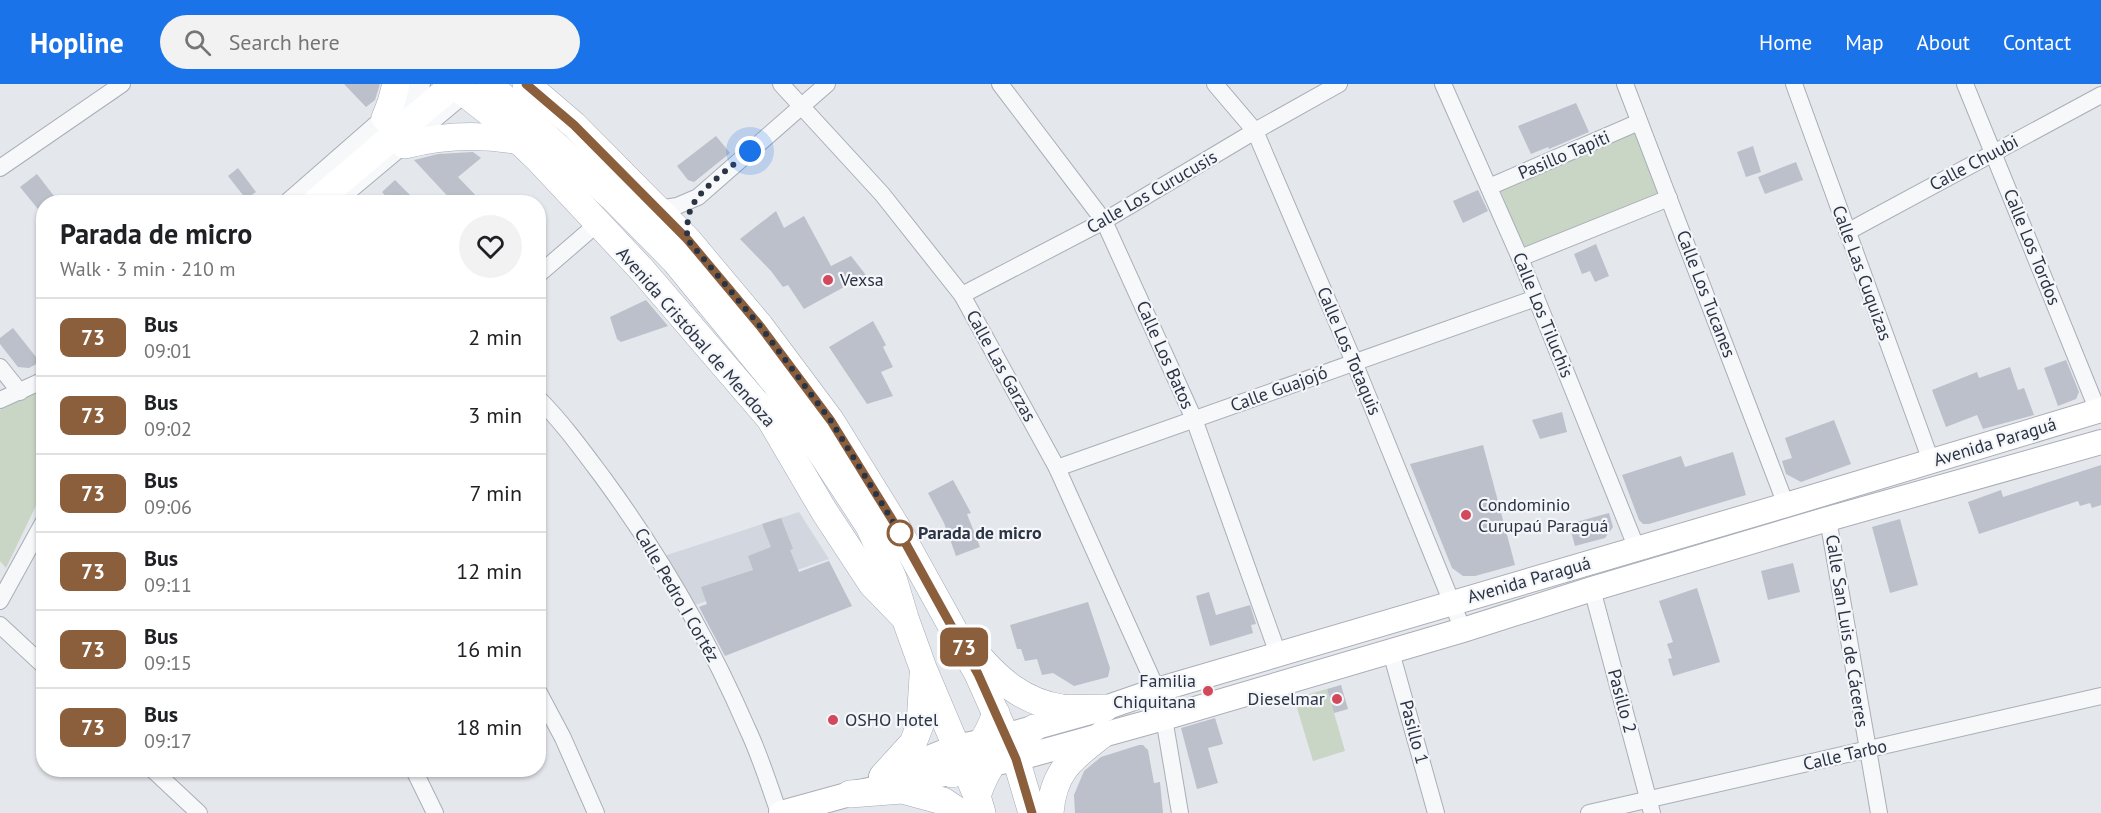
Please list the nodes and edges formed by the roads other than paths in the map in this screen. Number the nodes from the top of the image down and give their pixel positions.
1 (122, 84) edge
2 (396, 84) edge
3 (422, 84) edge
4 (526, 84) edge
5 (556, 84) edge
6 (781, 84) edge
7 (828, 84) edge
8 (1000, 84) edge
9 (1215, 84) edge
10 (1339, 84) edge
11 (1443, 84) edge
12 (1625, 84) edge
13 (1794, 84) edge
14 (1965, 84) edge
15 (468, 85) edge
16 (2101, 95) edge
17 (802, 106) junction
18 (385, 118) junction
19 (1640, 122) junction
20 (574, 125) junction
21 (1256, 131) junction
22 (511, 133) junction
23 (405, 145) junction
24 (1994, 152) junction
25 (0, 168) edge
26 (1489, 187) junction
27 (295, 195) edge
28 (325, 195) edge
29 (344, 195) edge
30 (698, 197) junction
31 (1669, 198) junction
32 (658, 209) junction
33 (1104, 221) junction
34 (597, 224) junction
35 (1847, 232) junction
36 (687, 239) junction
37 (1520, 258) junction
38 (546, 268) edge
39 (962, 295) junction
40 (1536, 298) junction
41 (740, 338) junction
42 (1354, 362) junction
43 (0, 367) edge
44 (36, 384) edge
45 (20, 392) junction
46 (0, 400) edge
47 (546, 406) edge
48 (2099, 410) edge
49 (770, 419) junction
50 (1194, 419) junction
51 (2101, 442) edge
52 (1931, 461) junction
53 (1057, 468) junction
54 (1786, 505) junction
55 (1828, 519) junction
56 (36, 534) edge
57 (1637, 549) junction
58 (1592, 589) junction
59 (2, 591) edge
60 (1452, 602) junction
61 (905, 618) junction
62 (950, 621) junction
63 (0, 624) edge
64 (1463, 630) junction
65 (1391, 652) junction
66 (1278, 654) junction
67 (36, 658) edge
68 (923, 668) junction
69 (1156, 690) junction
70 (2101, 696) edge
71 (546, 706) edge
72 (1164, 718) junction
73 (1104, 721) junction
74 (1034, 728) joint
75 (1867, 750) junction
76 (984, 751) junction
77 (883, 776) junction
78 (160, 777) edge
79 (417, 777) edge
80 (850, 794) junction
81 (1651, 806) edge
82 (973, 807) edge
83 (199, 813) edge
84 (435, 813) edge
85 (596, 813) edge
86 (780, 813) edge
87 (1032, 813) edge
88 (1050, 813) edge
89 (1180, 813) edge
90 (1436, 813) edge
91 (1589, 813) edge
92 (1879, 813) edge

1 - 25 street
2 - 18 main road
3 - 18 street
4 - 20 main road
5 - 20 main road
6 - 17 street, Calle Las Garzas
7 - 17 street
8 - 33 street, Calle Los Batos
9 - 21 street, Calle Los Totaquis
10 - 21 street, Calle Los Curucusis
11 - 26 street, Calle Los Tiluchis
12 - 19 street, Calle Los Tucanes
13 - 35 street, Calle Las Cuquizas
14 - 24 street, Calle Los Tordos
15 - 22 main road, Avenida Cristóbal de Mendoza
15 - 23 street
15 - 28 main road
15 - 41 main road, Avenida Cristóbal de Mendoza
16 - 24 street, Calle Chuubi
17 - 30 street
17 - 39 street, Calle Las Garzas
18 - 27 street
19 - 26 street, Pasillo Tapiti
19 - 31 street, Calle Los Tucanes
20 - 32 main road
21 - 33 street, Calle Los Curucusis
21 - 42 street, Calle Los Totaquis
22 - 23 main road
22 - 34 main road, Avenida Cristóbal de Mendoza
23 - 29 street
24 - 35 street, Calle Chuubi
24 - 48 street, Calle Los Tordos
26 - 37 street, Calle Los Tiluchis
30 - 32 street
30 - 36 street
31 - 37 street
31 - 54 street, Calle Los Tucanes
32 - 36 main road
33 - 39 street, Calle Los Curucusis
33 - 50 street, Calle Los Batos
34 - 38 street
34 - 49 main road, Avenida Cristóbal de Mendoza
35 - 52 street, Calle Las Cuquizas
36 - 62 main road
37 - 40 street, Calle Los Tiluchis
39 - 53 street, Calle Las Garzas
40 - 42 street, Calle Guajojó
40 - 57 street, Calle Los Tiluchis
41 - 49 main road
41 - 61 main road, Avenida Cristóbal de Mendoza
42 - 50 street, Calle Guajojó
42 - 60 street, Calle Los Totaquis
43 - 45 street
44 - 45 street
45 - 46 street
47 - 86 street, Calle Pedro I Cortéz
48 - 52 main road, Avenida Paraguá
49 - 61 main road, Avenida Cristóbal de Mendoza
50 - 53 street, Calle Guajojó
50 - 66 street, Calle Los Batos
51 - 55 main road, Avenida Paraguá
52 - 54 main road, Avenida Paraguá
53 - 69 street, Calle Las Garzas
54 - 57 main road, Avenida Paraguá
55 - 58 main road, Avenida Paraguá
55 - 75 street, Calle San Luis de Cáceres
56 - 59 street
57 - 60 main road, Avenida Paraguá
58 - 64 main road, Avenida Paraguá
58 - 81 street, Pasillo 2
60 - 64 street, Calle Los Totaquis
60 - 66 main road, Avenida Paraguá
61 - 68 main road, Avenida Cristóbal de Mendoza
62 - 73 main road
62 - 76 main road
63 - 67 street
64 - 65 main road, Avenida Paraguá
65 - 72 main road, Avenida Paraguá
65 - 90 street, Pasillo 1
66 - 69 main road, Avenida Paraguá
68 - 76 main road, Avenida Cristóbal de Mendoza
68 - 77 main road
69 - 73 main road, Avenida Paraguá
70 - 75 street, Calle Tarbo
71 - 85 street
72 - 73 main road, Avenida Paraguá
72 - 89 street
73 - 74 main road, Avenida Paraguá
73 - 76 main road, Avenida Paraguá
73 - 88 main road
74 - 76 main road
75 - 81 street, Calle Tarbo
75 - 92 street, Calle San Luis de Cáceres
76 - 77 main road
76 - 80 main road
76 - 82 main road
76 - 87 main road
77 - 80 main road
78 - 83 street
79 - 84 street
80 - 82 main road
80 - 86 main road
81 - 91 street, Calle Tarbo

